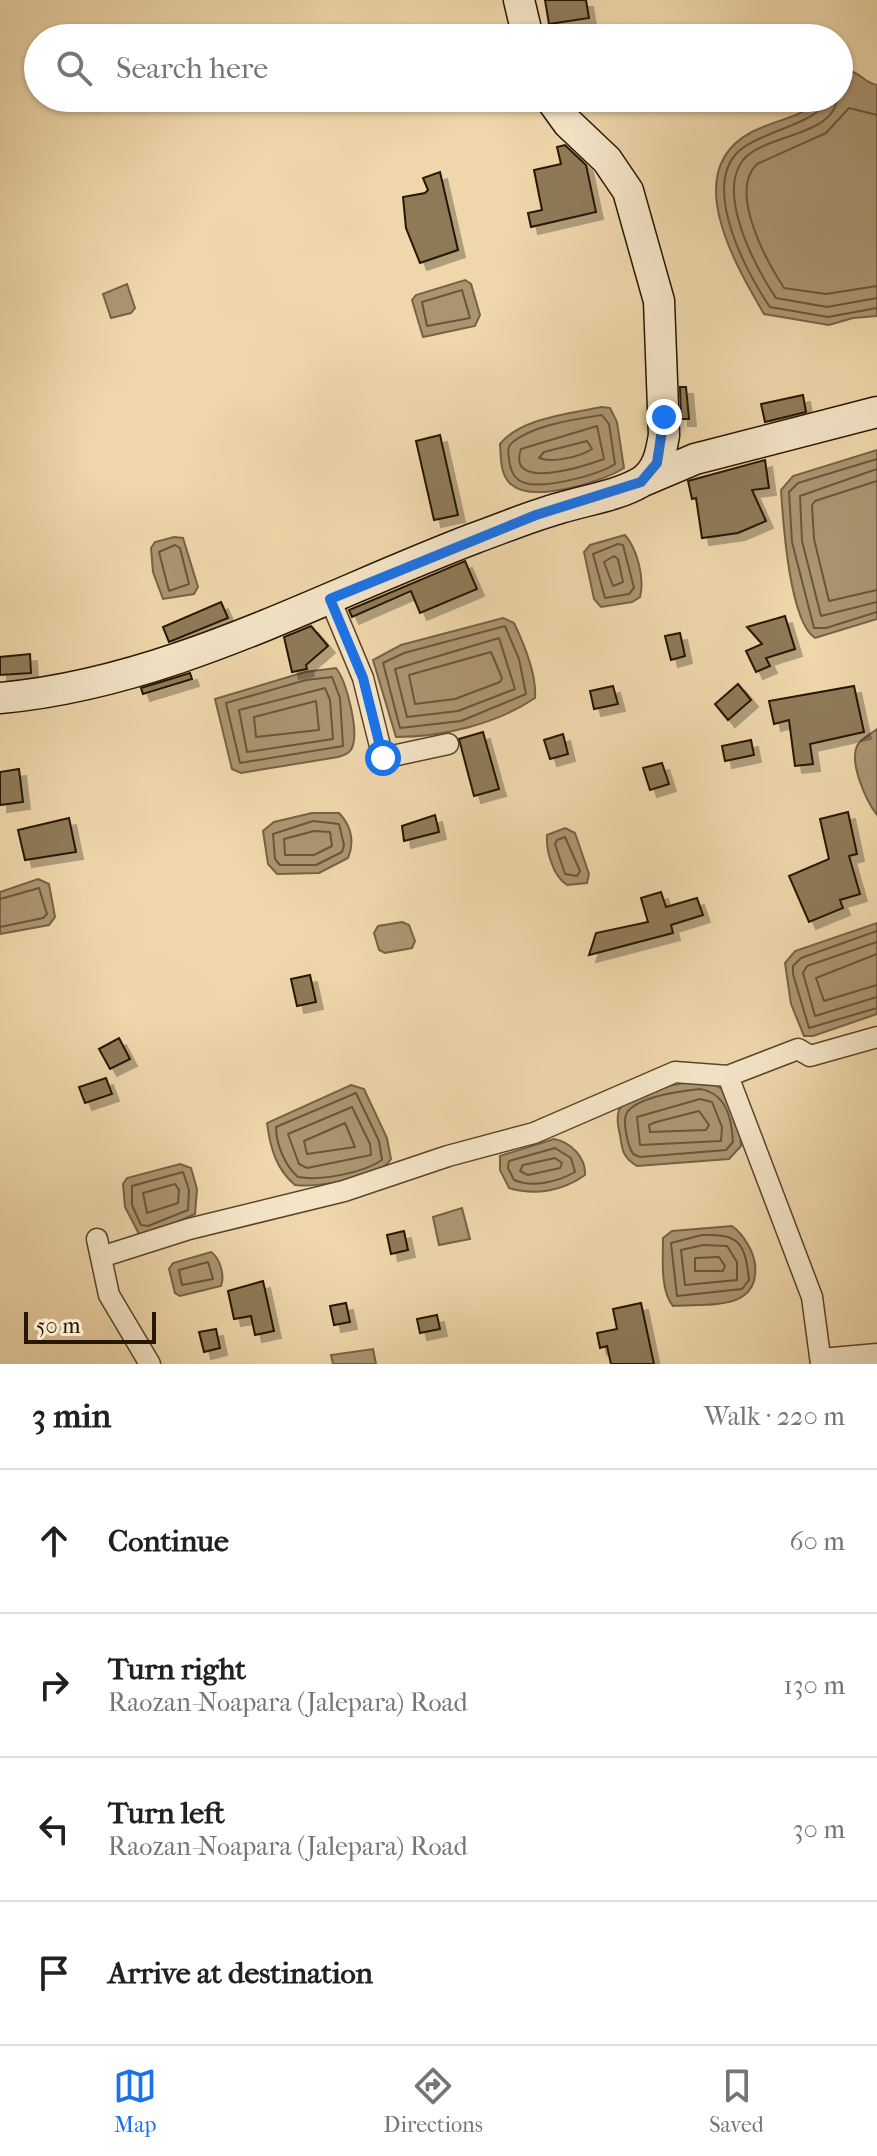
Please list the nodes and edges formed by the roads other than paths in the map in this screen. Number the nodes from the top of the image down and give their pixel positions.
1 (519, 0) edge
2 (525, 24) edge
3 (560, 112) edge
4 (877, 412) edge
5 (641, 482) junction
6 (330, 599) junction
7 (0, 698) edge
8 (448, 744) dead end
9 (877, 1037) edge
10 (728, 1076) junction
11 (877, 1354) edge
12 (821, 1361) edge
13 (150, 1364) edge

1 - 2 main road
3 - 5 main road
4 - 5 main road
5 - 6 main road
6 - 7 main road
6 - 8 street
9 - 10 street
10 - 12 street
10 - 13 street
11 - 12 street

